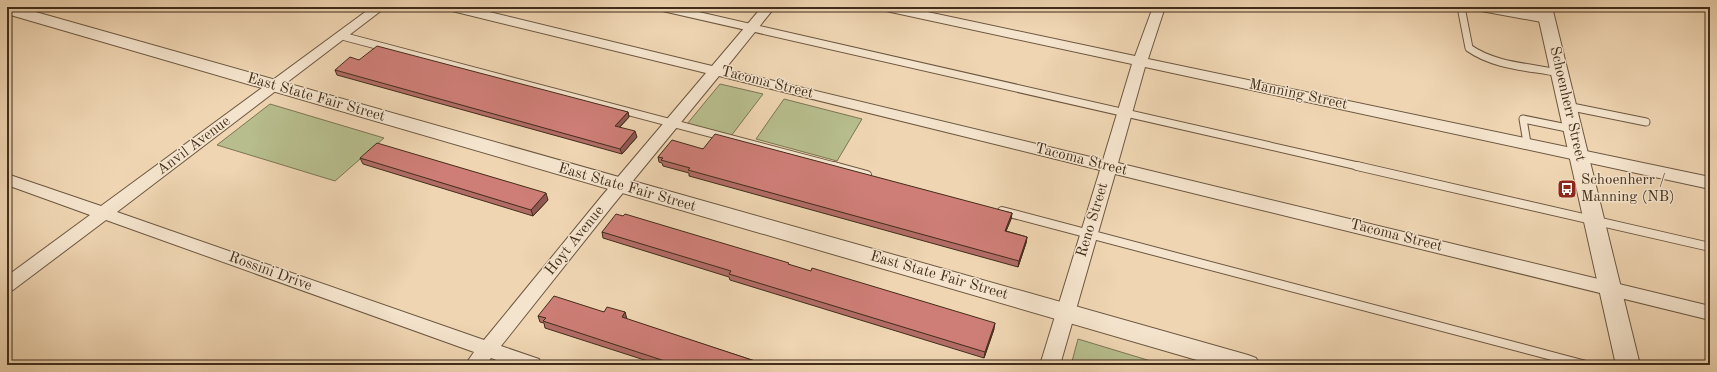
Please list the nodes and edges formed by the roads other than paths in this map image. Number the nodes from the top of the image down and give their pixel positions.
1 (380, 7) edge
2 (452, 7) edge
3 (660, 7) edge
4 (769, 7) edge
5 (886, 7) edge
6 (1159, 7) edge
7 (1461, 7) edge
8 (1481, 7) edge
9 (7, 9) edge
10 (1545, 13) edge
11 (752, 28) junction
12 (342, 36) junction
13 (1140, 61) junction
14 (716, 71) junction
15 (1559, 73) junction
16 (276, 86) junction
17 (1567, 106) junction
18 (1125, 113) junction
19 (1646, 122) dead end
20 (673, 123) junction
21 (1572, 129) junction
22 (1527, 143) junction
23 (1578, 154) junction
24 (1109, 166) junction
25 (873, 176) edge
26 (7, 179) edge
27 (1710, 183) edge
28 (620, 186) junction
29 (996, 210) edge
30 (104, 213) junction
31 (1594, 220) junction
32 (1089, 234) junction
33 (1710, 247) edge
34 (7, 285) edge
35 (1610, 288) junction
36 (1065, 312) junction
37 (1710, 313) edge
38 (488, 349) junction
39 (475, 365) edge
40 (532, 365) edge
41 (1050, 365) edge
42 (1248, 365) edge
43 (1586, 365) edge
44 (1628, 365) edge

1 - 12 street, Anvil Avenue
2 - 14 street, Tacoma Street
3 - 11 lane
4 - 11 street, Hoyt Avenue
5 - 13 street, Manning Street
6 - 13 street, Reno Street
7 - 15 lane
8 - 10 street
9 - 16 street, East State Fair Street
10 - 15 street, Schoenherr Street
11 - 14 street, Hoyt Avenue
11 - 18 lane
12 - 16 street, Anvil Avenue
12 - 20 lane
13 - 18 street, Reno Street
13 - 22 street, Manning Street
14 - 20 street, Hoyt Avenue
14 - 24 street, Tacoma Street
15 - 17 street, Schoenherr Street
16 - 28 street, East State Fair Street
16 - 30 street, Anvil Avenue
17 - 19 lane
17 - 21 street, Schoenherr Street
18 - 24 street, Reno Street
18 - 31 lane
20 - 25 lane
20 - 28 street, Hoyt Avenue
21 - 22 lane
21 - 23 street, Schoenherr Street
22 - 23 street, Manning Street
23 - 27 street, Manning Street
23 - 31 street, Schoenherr Street
24 - 32 street, Reno Street
24 - 35 street, Tacoma Street
26 - 30 street, Rossini Drive
28 - 36 street, East State Fair Street
28 - 38 street, Hoyt Avenue
29 - 32 lane
30 - 34 street, Anvil Avenue
30 - 38 street, Rossini Drive
31 - 33 lane
31 - 35 street, Schoenherr Street
32 - 36 street, Reno Street
32 - 43 lane
35 - 37 street, Tacoma Street
35 - 44 street, Schoenherr Street
36 - 41 street, Reno Street
36 - 42 street, East State Fair Street
38 - 39 street, Hoyt Avenue
38 - 40 street, Rossini Drive

